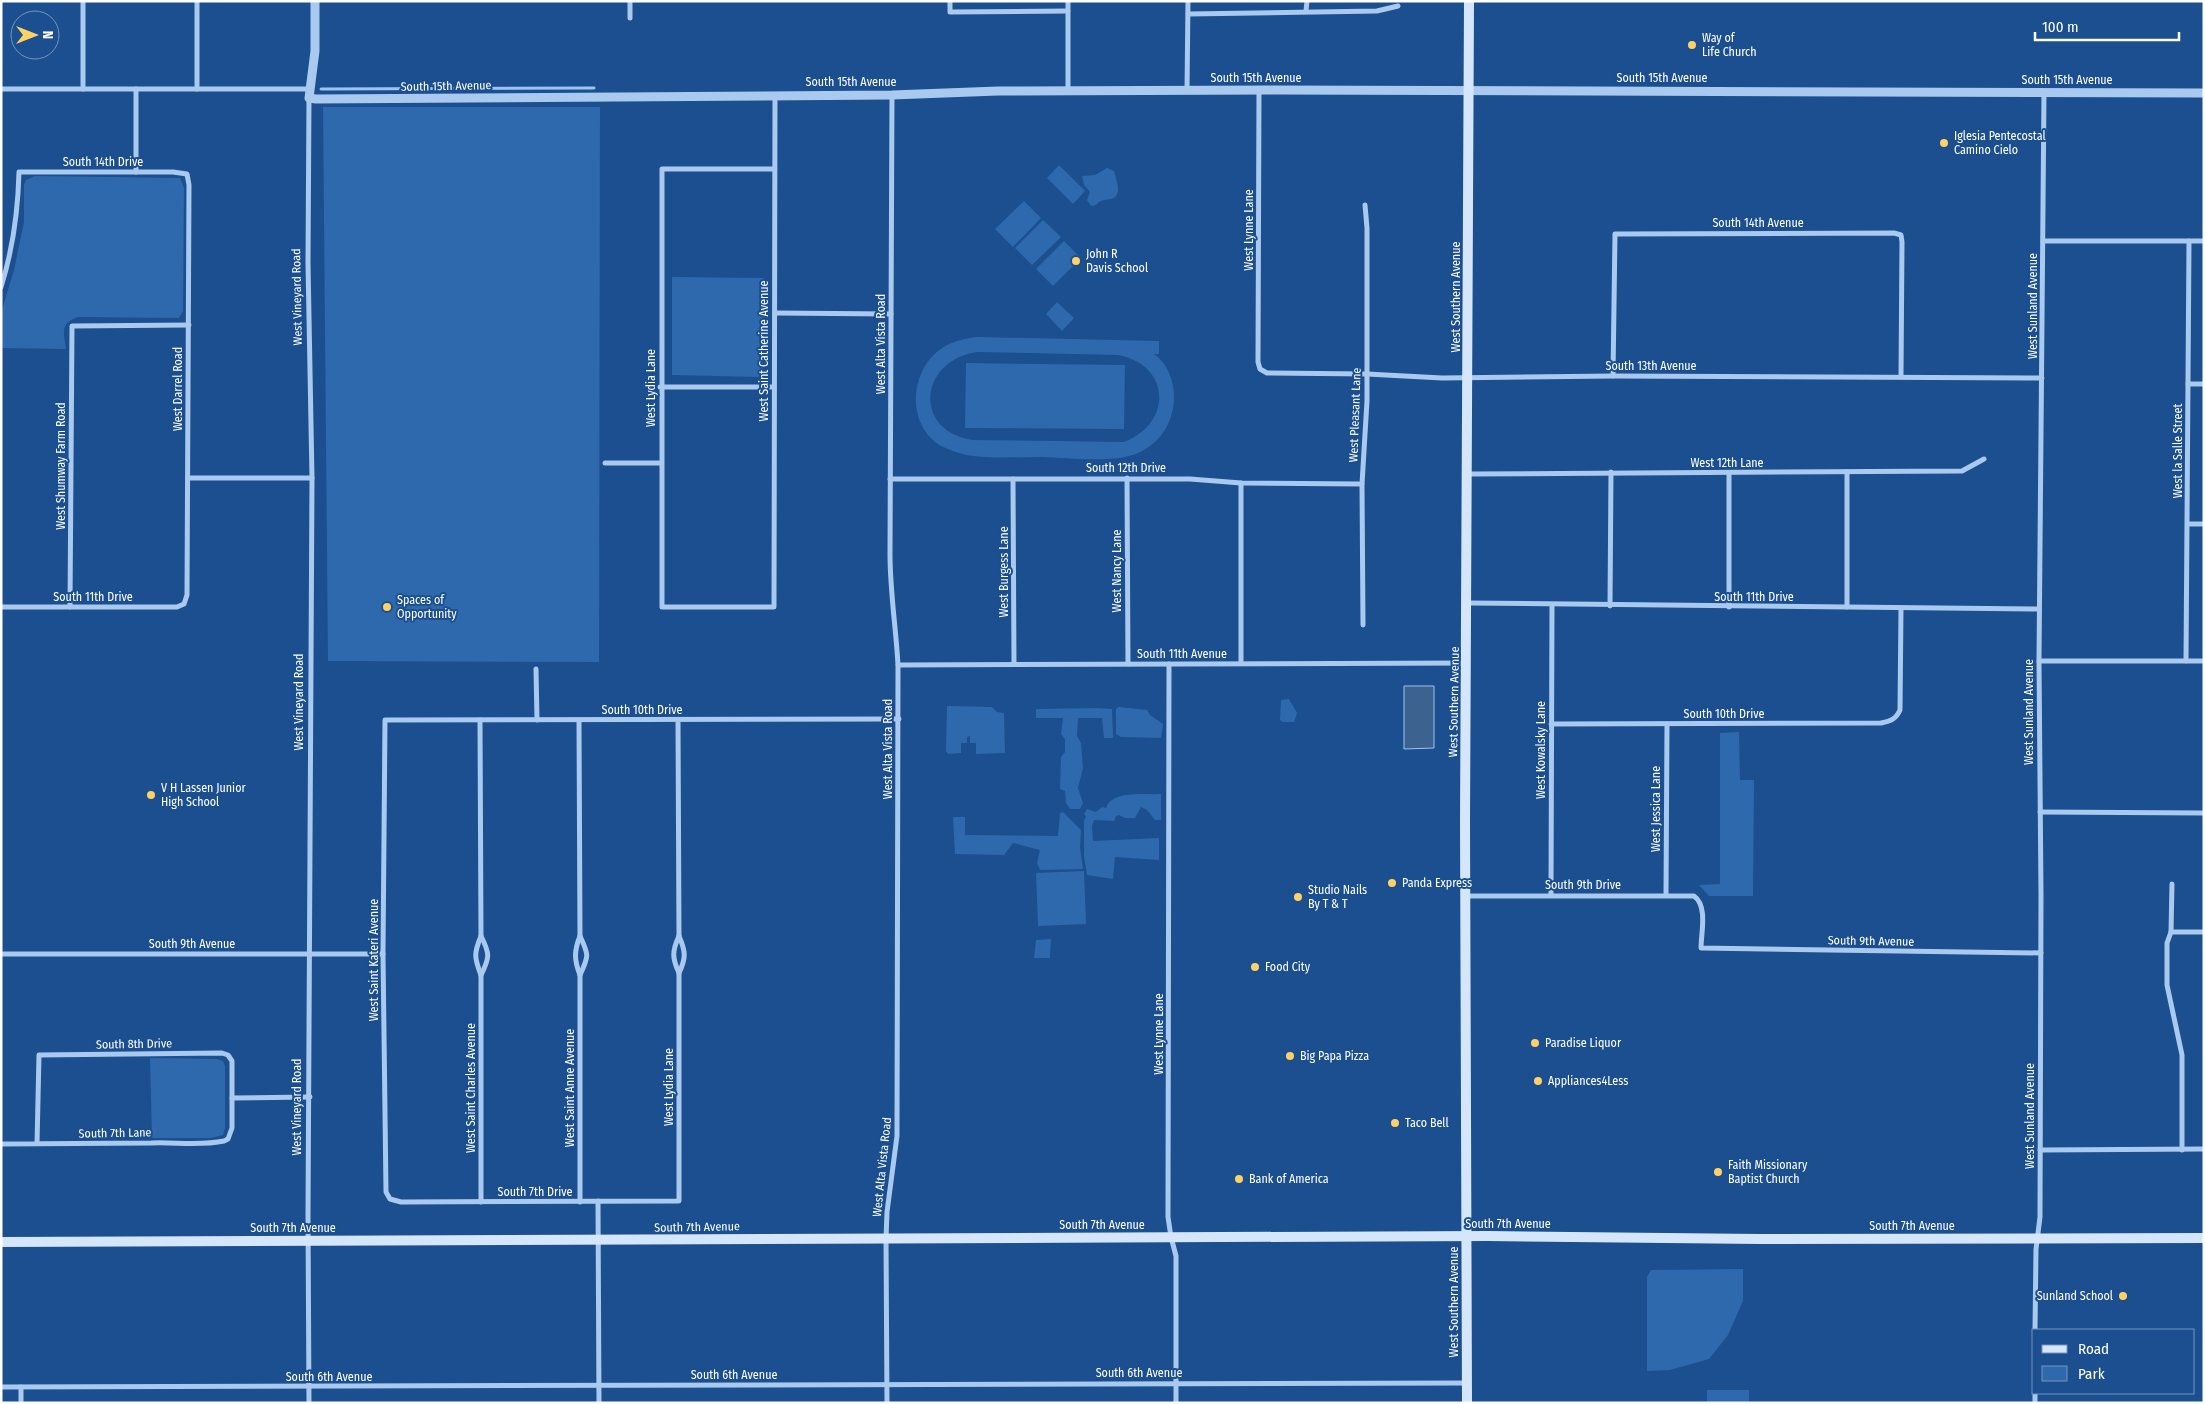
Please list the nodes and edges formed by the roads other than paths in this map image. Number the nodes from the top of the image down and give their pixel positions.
1 (83, 1) edge
2 (198, 1) edge
3 (315, 1) edge
4 (630, 1) edge
5 (950, 1) edge
6 (1068, 1) edge
7 (1188, 1) edge
8 (1307, 1) edge
9 (1469, 1) edge
10 (1398, 6) dead end
11 (1068, 11) junction
12 (1306, 11) junction
13 (1188, 14) junction
14 (630, 18) dead end
15 (1, 89) edge
16 (83, 89) junction
17 (136, 89) junction
18 (197, 89) junction
19 (1259, 90) junction
20 (1469, 90) junction
21 (1068, 91) junction
22 (1187, 91) junction
23 (2044, 93) junction
24 (2204, 93) edge
25 (310, 94) junction
26 (776, 95) junction
27 (892, 95) junction
28 (775, 169) junction
29 (136, 172) junction
30 (187, 174) joint
31 (1365, 205) dead end
32 (2043, 241) junction
33 (2189, 241) junction
34 (2204, 241) edge
35 (2, 285) edge
36 (775, 313) junction
37 (891, 314) junction
38 (189, 325) junction
39 (1260, 370) joint
40 (1367, 374) junction
41 (1613, 376) junction
42 (1900, 377) junction
43 (1469, 378) junction
44 (2042, 378) junction
45 (2188, 384) junction
46 (2204, 384) edge
47 (660, 387) junction
48 (774, 387) junction
49 (1984, 459) dead end
50 (605, 462) dead end
51 (661, 462) junction
52 (1611, 472) junction
53 (1847, 472) junction
54 (1729, 473) junction
55 (1468, 474) junction
56 (188, 478) junction
57 (312, 478) junction
58 (1128, 478) junction
59 (890, 479) junction
60 (1013, 479) junction
61 (1241, 483) junction
62 (1362, 484) junction
63 (2188, 524) junction
64 (2204, 524) edge
65 (1468, 603) junction
66 (184, 604) joint
67 (1552, 605) junction
68 (1610, 606) junction
69 (1, 607) edge
70 (70, 607) junction
71 (1729, 607) junction
72 (662, 608) joint
73 (1847, 608) junction
74 (1902, 608) junction
75 (2040, 610) junction
76 (1363, 626) dead end
77 (2039, 661) junction
78 (2186, 661) junction
79 (2204, 661) edge
80 (1241, 663) junction
81 (1467, 663) junction
82 (1014, 664) junction
83 (1128, 664) junction
84 (1169, 664) junction
85 (898, 666) junction
86 (536, 670) dead end
87 (899, 718) junction
88 (385, 720) joint
89 (480, 720) junction
90 (537, 720) junction
91 (579, 720) junction
92 (678, 720) junction
93 (1551, 724) junction
94 (1667, 724) junction
95 (2040, 812) junction
96 (2204, 813) edge
97 (2172, 884) dead end
98 (1551, 895) junction
99 (1666, 895) junction
100 (1466, 896) junction
101 (2172, 932) junction
102 (2204, 932) edge
103 (482, 936) junction
104 (580, 936) junction
105 (679, 936) junction
106 (1701, 948) joint
107 (2041, 953) junction
108 (1, 954) edge
109 (310, 954) junction
110 (383, 954) junction
111 (679, 973) junction
112 (481, 975) junction
113 (580, 975) junction
114 (310, 1097) junction
115 (232, 1098) junction
116 (1, 1144) edge
117 (37, 1144) junction
118 (2204, 1149) edge
119 (2040, 1150) junction
120 (2182, 1150) junction
121 (390, 1199) joint
122 (598, 1201) junction
123 (679, 1201) joint
124 (481, 1202) junction
125 (580, 1202) junction
126 (1466, 1236) junction
127 (1171, 1238) junction
128 (2037, 1238) junction
129 (2204, 1238) edge
130 (886, 1239) junction
131 (308, 1241) junction
132 (597, 1241) junction
133 (1, 1242) edge
134 (2035, 1329) edge
135 (1176, 1383) junction
136 (1467, 1383) junction
137 (598, 1385) junction
138 (887, 1385) junction
139 (21, 1386) junction
140 (1, 1387) edge
141 (310, 1387) junction
142 (21, 1403) edge
143 (310, 1403) edge
144 (599, 1403) edge
145 (887, 1403) edge
146 (1176, 1403) edge
147 (1467, 1403) edge

1 - 16 street
2 - 18 street
3 - 25 street, West Vineyard Road
4 - 14 street
5 - 11 street
6 - 11 street
7 - 13 street
8 - 12 street
9 - 20 main road, West Southern Avenue
10 - 12 street
11 - 21 street
12 - 13 street
13 - 22 street
15 - 16 street, South 15th Avenue
16 - 17 street, South 15th Avenue
17 - 18 street, South 15th Avenue
17 - 29 street
18 - 25 street, South 15th Avenue
19 - 20 street, South 15th Avenue
19 - 22 street, South 15th Avenue
19 - 39 street, West Lynne Lane
20 - 23 street, South 15th Avenue
20 - 43 main road, West Southern Avenue
21 - 22 street, South 15th Avenue
21 - 27 street, South 15th Avenue
23 - 24 street, South 15th Avenue
23 - 32 street, West Sunland Avenue
25 - 26 street, South 15th Avenue
25 - 57 street, West Vineyard Road
26 - 27 street, South 15th Avenue
26 - 28 street, West Saint Catherine Avenue
27 - 37 street, West Alta Vista Road
28 - 36 street, West Saint Catherine Avenue
28 - 47 street, West Lydia Lane
29 - 30 street, South 14th Drive
29 - 35 street, South 14th Drive
30 - 38 street, West Darrel Road
31 - 40 street, West Pleasant Lane
32 - 33 street
32 - 44 street, West Sunland Avenue
33 - 34 street
33 - 45 street, West la Salle Street
36 - 37 street
36 - 48 street, West Saint Catherine Avenue
37 - 59 street, West Alta Vista Road
38 - 56 street, West Darrel Road
38 - 70 street, West Shumway Farm Road
39 - 40 street, South 13th Avenue
40 - 43 street, South 13th Avenue
40 - 62 street, West Pleasant Lane
41 - 42 street, South 13th Avenue
41 - 42 street, South 14th Avenue
41 - 43 street, South 13th Avenue
42 - 44 street, South 13th Avenue
43 - 55 main road, West Southern Avenue
44 - 75 street, West Sunland Avenue
45 - 46 street
45 - 63 street, West la Salle Street
47 - 48 street
47 - 51 street, West Lydia Lane
48 - 72 street, West Saint Catherine Avenue
49 - 53 street, West 12th Lane
50 - 51 street
51 - 72 street, West Lydia Lane
52 - 54 street, West 12th Lane
52 - 55 street, West 12th Lane
52 - 68 street
53 - 54 street, West 12th Lane
53 - 73 street
54 - 71 street
55 - 65 main road, West Southern Avenue
56 - 57 street
56 - 66 street, West Darrel Road
57 - 109 street, West Vineyard Road
58 - 60 street, South 12th Drive
58 - 61 street, South 12th Drive
58 - 83 street, West Nancy Lane
59 - 60 street, South 12th Drive
59 - 85 street, West Alta Vista Road
60 - 82 street, West Burgess Lane
61 - 62 street, South 12th Drive
61 - 80 street
62 - 76 street, West Pleasant Lane
63 - 64 street
63 - 78 street, West la Salle Street
65 - 67 street, South 11th Drive
65 - 81 main road, West Southern Avenue
66 - 70 street, South 11th Drive
67 - 68 street, South 11th Drive
67 - 93 street, West Kowalsky Lane
68 - 71 street, South 11th Drive
69 - 70 street, South 11th Drive
71 - 73 street, South 11th Drive
73 - 74 street, South 11th Drive
74 - 75 street, South 11th Drive
74 - 94 street, South 10th Drive
75 - 77 street, West Sunland Avenue
77 - 78 street
77 - 95 street, West Sunland Avenue
78 - 79 street
80 - 81 street, South 11th Avenue
80 - 84 street, South 11th Avenue
81 - 100 main road, West Southern Avenue
82 - 83 street, South 11th Avenue
82 - 85 street, South 11th Avenue
83 - 84 street, South 11th Avenue
84 - 127 street, West Lynne Lane
85 - 87 street, West Alta Vista Road
86 - 90 street
87 - 92 street, South 10th Drive
87 - 130 street, West Alta Vista Road
88 - 89 street, South 10th Drive
88 - 110 street, West Saint Kateri Avenue
89 - 90 street, South 10th Drive
89 - 103 street, West Saint Charles Avenue
90 - 91 street, South 10th Drive
91 - 92 street, South 10th Drive
91 - 104 street, West Saint Anne Avenue
92 - 105 street, West Lydia Lane
93 - 94 street, South 10th Drive
93 - 98 street, West Kowalsky Lane
94 - 99 street, West Jessica Lane
95 - 96 street
95 - 107 street, West Sunland Avenue
97 - 101 street
98 - 99 street, South 9th Drive
98 - 100 street, South 9th Drive
99 - 106 street, South 9th Drive
100 - 126 main road, West Southern Avenue
101 - 102 street
101 - 120 street
103 - 112 street, West Saint Charles Avenue
103 - 112 street, West Saint Charles Avenue
104 - 113 street, West Saint Anne Avenue
104 - 113 street, West Saint Anne Avenue
105 - 111 street, West Lydia Lane
105 - 111 street, West Lydia Lane
106 - 107 street, South 9th Avenue
107 - 119 street, West Sunland Avenue
108 - 109 street, South 9th Avenue
109 - 110 street, South 9th Avenue
109 - 114 street, West Vineyard Road
110 - 121 street, West Saint Kateri Avenue
111 - 123 street, West Lydia Lane
112 - 124 street, West Saint Charles Avenue
113 - 125 street, West Saint Anne Avenue
114 - 115 street
114 - 131 street, West Vineyard Road
115 - 117 street, South 7th Lane
115 - 117 street, South 8th Drive
116 - 117 street, South 7th Lane
118 - 120 street
119 - 120 street
119 - 128 street, West Sunland Avenue
121 - 124 street, South 7th Drive
122 - 123 street, South 7th Drive
122 - 125 street, South 7th Drive
122 - 132 street
124 - 125 street, South 7th Drive
126 - 127 main road, South 7th Avenue
126 - 128 main road, South 7th Avenue
126 - 136 main road, West Southern Avenue
127 - 130 main road, South 7th Avenue
127 - 135 street, West Lynne Lane
128 - 129 main road, South 7th Avenue
128 - 134 street, West Sunland Avenue
130 - 132 main road, South 7th Avenue
130 - 138 street, West Alta Vista Road
131 - 132 main road, South 7th Avenue
131 - 133 main road, South 7th Avenue
131 - 141 street, West Vineyard Road
132 - 137 street
135 - 136 street, South 6th Avenue
135 - 138 street, South 6th Avenue
135 - 146 street, West Lynne Lane
136 - 147 main road, West Southern Avenue
137 - 138 street, South 6th Avenue
137 - 141 street, South 6th Avenue
137 - 144 street
138 - 145 street, West Alta Vista Road
139 - 140 street, South 6th Avenue
139 - 141 street, South 6th Avenue
139 - 142 street
141 - 143 street, West Vineyard Road

